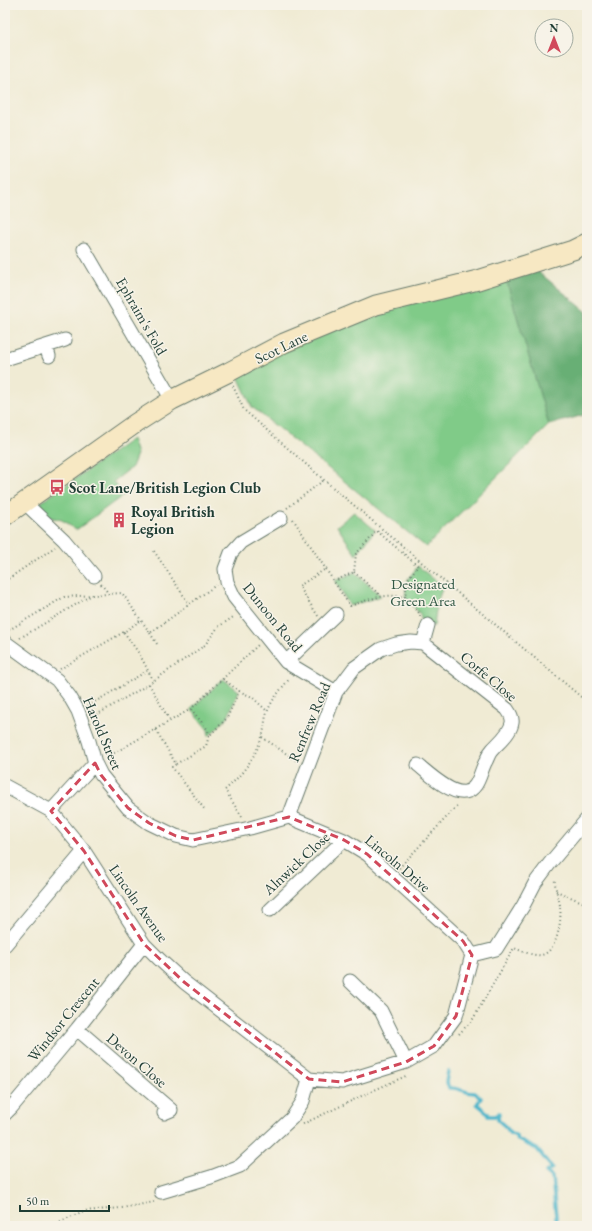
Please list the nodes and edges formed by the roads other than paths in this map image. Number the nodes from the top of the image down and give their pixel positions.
1 (587, 243) edge
2 (84, 249) dead end
3 (65, 340) dead end
4 (5, 359) edge
5 (172, 400) junction
6 (24, 502) junction
7 (5, 516) edge
8 (281, 518) dead end
9 (94, 576) dead end
10 (336, 614) dead end
11 (428, 625) road end
12 (6, 640) edge
13 (423, 643) junction
14 (286, 662) junction
15 (336, 692) junction
16 (95, 763) junction
17 (418, 765) dead end
18 (5, 786) edge
19 (51, 812) junction
20 (289, 817) junction
21 (587, 819) edge
22 (344, 840) junction
23 (84, 851) junction
24 (270, 910) dead end
25 (144, 944) junction
26 (5, 946) edge
27 (472, 956) junction
28 (350, 981) dead end
29 (77, 1029) junction
30 (406, 1062) junction
31 (309, 1079) junction
32 (164, 1113) dead end
33 (5, 1114) edge
34 (161, 1192) dead end

1 - 5 main road, Scot Lane
2 - 5 street, Ephraim's Fold
3 - 4 street
5 - 6 main road, Scot Lane
6 - 7 main road, Scot Lane
6 - 9 street
8 - 14 street, Dunoon Road
10 - 14 street
11 - 13 street
12 - 16 street, Harold Street
13 - 15 street, Renfrew Road
13 - 17 street, Corfe Close
14 - 15 street, Dunoon Road
15 - 20 street, Renfrew Road
16 - 19 street
16 - 20 street, Harold Street
18 - 19 street, Lincoln Avenue
19 - 23 street, Lincoln Avenue
20 - 22 street, Lincoln Drive
21 - 27 street
22 - 24 street, Alnwick Close
22 - 27 street, Lincoln Drive
23 - 25 street, Lincoln Avenue
23 - 26 street
25 - 29 street, Windsor Crescent
25 - 31 street, Lincoln Avenue
27 - 30 street
28 - 30 street
29 - 32 street, Devon Close
29 - 33 street, Windsor Crescent
30 - 31 street
31 - 34 street

